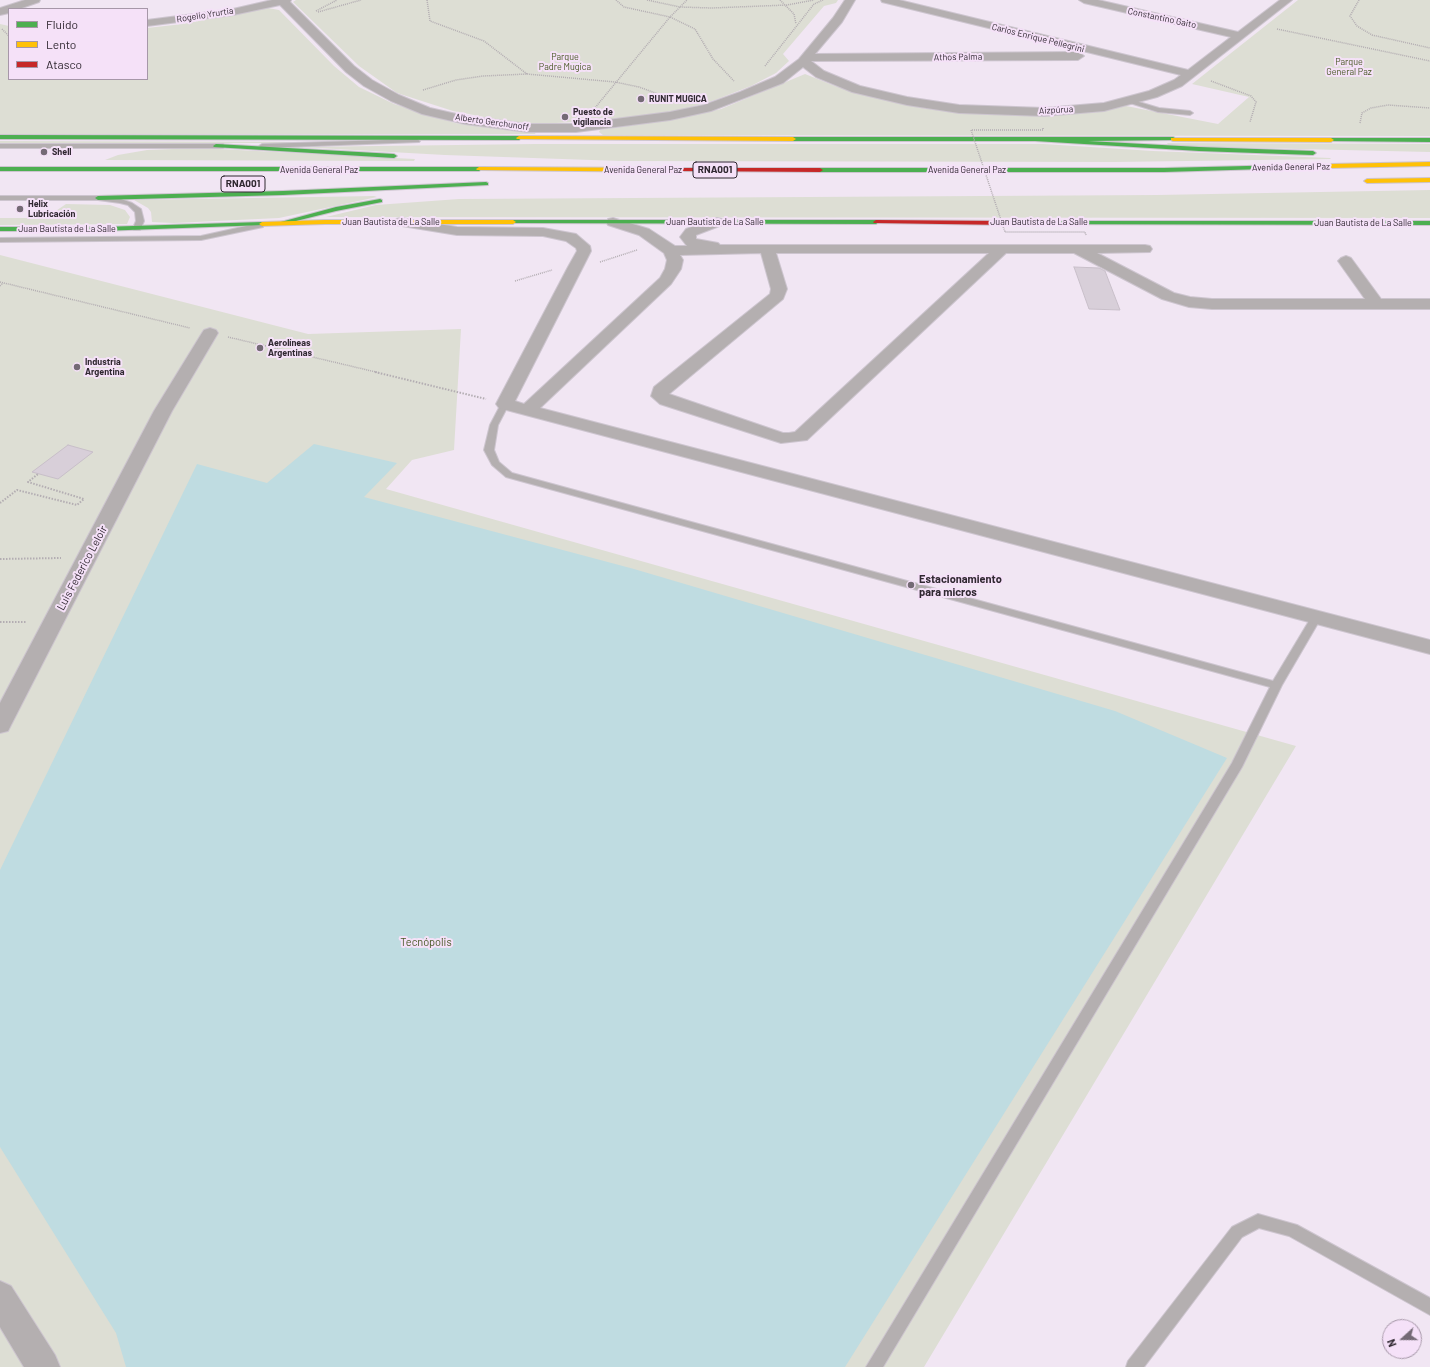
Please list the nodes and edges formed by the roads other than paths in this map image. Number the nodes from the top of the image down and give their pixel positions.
1 (35, 0) edge
2 (284, 0) edge
3 (850, 0) edge
4 (886, 0) edge
5 (1084, 0) edge
6 (1287, 0) edge
7 (956, 7) dead end
8 (12, 8) edge
9 (943, 14) junction
10 (148, 23) edge
11 (1240, 36) junction
12 (1110, 55) junction
13 (804, 60) junction
14 (1190, 74) junction
15 (1129, 101) junction
16 (1190, 113) dead end
17 (575, 133) junction
18 (0, 138) edge
19 (480, 138) junction
20 (1035, 139) junction
21 (1430, 140) edge
22 (0, 146) edge
23 (216, 146) junction
24 (1323, 154) dead end
25 (1392, 155) dead end
26 (404, 156) dead end
27 (1430, 156) edge
28 (472, 159) dead end
29 (1430, 164) edge
30 (0, 169) edge
31 (655, 170) junction
32 (1430, 180) edge
33 (1355, 181) dead end
34 (258, 184) dead end
35 (490, 184) junction
36 (402, 197) dead end
37 (0, 198) edge
38 (98, 198) junction
39 (388, 199) dead end
40 (401, 222) junction
41 (613, 222) junction
42 (717, 222) junction
43 (280, 223) junction
44 (1430, 223) edge
45 (268, 224) junction
46 (137, 228) junction
47 (0, 229) edge
48 (0, 240) edge
49 (1076, 248) junction
50 (740, 249) junction
51 (1002, 249) junction
52 (1145, 249) dead end
53 (767, 250) junction
54 (671, 252) junction
55 (1346, 261) dead end
56 (1376, 304) junction
57 (1430, 304) edge
58 (210, 333) road end
59 (505, 404) junction
60 (529, 409) junction
61 (1316, 618) junction
62 (1430, 647) edge
63 (1276, 685) junction
64 (0, 725) edge
65 (0, 1297) edge
66 (1430, 1307) edge
67 (43, 1367) edge
68 (874, 1367) edge
69 (1134, 1367) edge

1 - 8 street
2 - 10 street, Rogelio Yrurtia
2 - 17 street, Alberto Gerchunoff
3 - 13 street
4 - 9 street, Carlos Enrique Pellegrini
5 - 11 street, Constantino Gaito
6 - 11 street, Aizpúrua
7 - 9 street
9 - 12 street, Carlos Enrique Pellegrini
11 - 14 street, Aizpúrua
12 - 13 street, Athos Palma
12 - 14 street, Carlos Enrique Pellegrini
13 - 15 street, Aizpúrua
13 - 17 street, Alberto Gerchunoff
14 - 15 street, Aizpúrua
15 - 16 lane
17 - 19 main road
17 - 20 main road
18 - 19 main road
19 - 23 lane
20 - 21 main road
20 - 24 main road
22 - 23 lane
23 - 26 main road
25 - 27 main road
28 - 31 main road
29 - 31 main road, Avenida General Paz / RNA001
30 - 31 main road, Avenida General Paz / RNA001
32 - 33 main road
34 - 35 main road, Avenida General Paz / RNA001
35 - 36 main road
35 - 38 main road
37 - 38 lane
38 - 46 lane
39 - 43 main road
40 - 41 main road, Juan Bautista de La Salle
40 - 43 main road, Juan Bautista de La Salle
40 - 59 street
41 - 42 main road, Juan Bautista de La Salle
41 - 54 street
42 - 44 main road, Juan Bautista de La Salle
42 - 50 street
43 - 45 main road, Juan Bautista de La Salle
45 - 46 main road, Juan Bautista de La Salle
45 - 48 lane
46 - 47 main road, Juan Bautista de La Salle
49 - 51 street
49 - 52 street
49 - 56 street
50 - 53 street
50 - 54 street
51 - 53 street
51 - 53 street
54 - 60 street
55 - 56 street
56 - 57 street
58 - 64 street, Luis Federico Leloir
59 - 60 street
59 - 63 lane
60 - 61 street
61 - 62 street
61 - 63 lane
63 - 68 lane
65 - 67 street
66 - 69 lane

